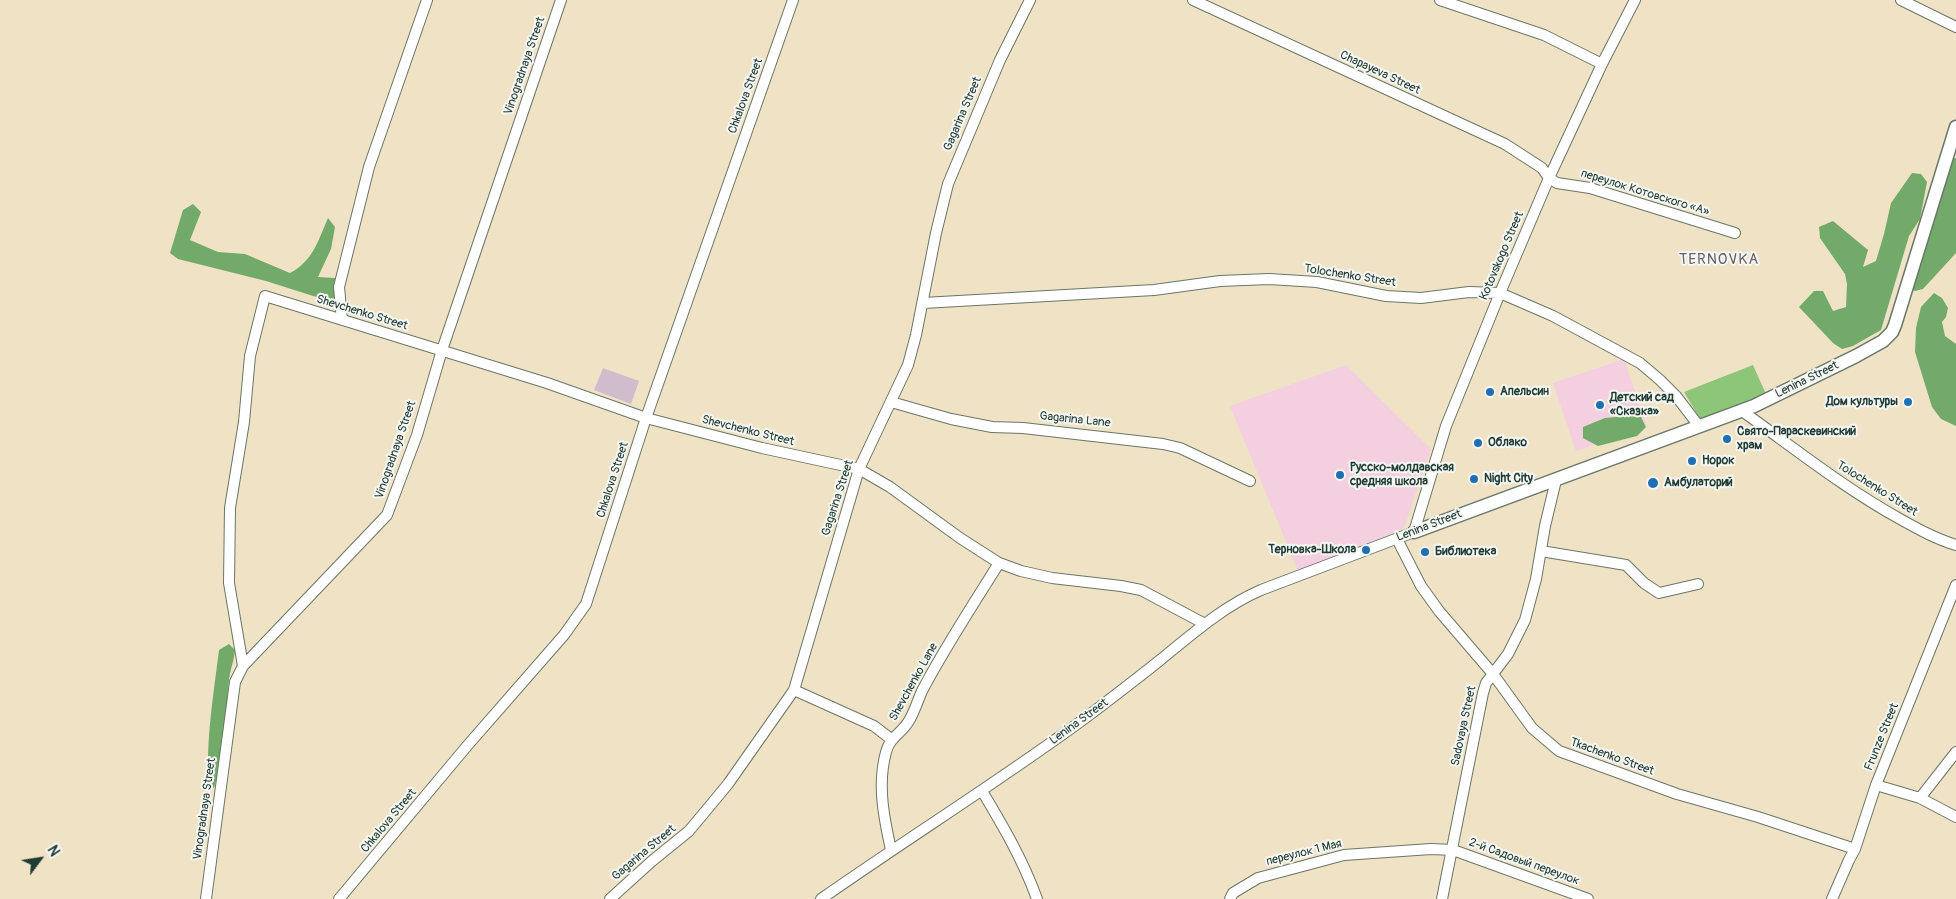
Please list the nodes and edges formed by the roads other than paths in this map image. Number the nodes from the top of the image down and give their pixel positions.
1 (427, 0) edge
2 (561, 0) edge
3 (793, 0) edge
4 (1030, 0) edge
5 (1193, 0) edge
6 (1440, 0) edge
7 (1636, 0) edge
8 (1900, 0) edge
9 (1956, 27) edge
10 (1602, 64) junction
11 (1956, 127) edge
12 (1549, 178) junction
13 (1735, 233) dead end
14 (1500, 293) junction
15 (923, 302) junction
16 (342, 320) junction
17 (442, 350) junction
18 (891, 402) junction
19 (1742, 411) junction
20 (646, 418) junction
21 (1699, 426) junction
22 (859, 469) junction
23 (1556, 480) junction
24 (1250, 481) dead end
25 (1414, 532) junction
26 (1397, 539) junction
27 (1956, 545) edge
28 (1541, 551) junction
29 (999, 563) junction
30 (1698, 584) dead end
31 (1956, 585) edge
32 (1204, 624) junction
33 (240, 651) junction
34 (256, 652) junction
35 (243, 666) junction
36 (1493, 674) junction
37 (794, 690) junction
38 (891, 739) junction
39 (1956, 752) edge
40 (1876, 785) junction
41 (982, 791) junction
42 (1920, 798) junction
43 (1956, 817) edge
44 (1855, 849) junction
45 (891, 850) junction
46 (1453, 850) junction
47 (206, 899) edge
48 (339, 899) edge
49 (610, 899) edge
50 (821, 899) edge
51 (1037, 899) edge
52 (1230, 899) edge
53 (1442, 899) edge
54 (1588, 899) edge
55 (1832, 899) edge

1 - 16 street
2 - 17 street, Vinogradnaya Street
3 - 20 street, Chkalova Street
4 - 15 street, Gagarina Street
5 - 12 street, Chapayeva Street
6 - 10 street
7 - 10 street, Kotovskogo Street
8 - 9 street
10 - 12 street, Kotovskogo Street
11 - 19 street, Lenina Street
12 - 13 street, переулок Котовского «А»
12 - 14 street, Kotovskogo Street
14 - 15 street, Tolochenko Street
14 - 21 street, Tolochenko Street
14 - 25 street, Kotovskogo Street
15 - 18 street, Gagarina Street
16 - 17 street, Shevchenko Street
16 - 33 street, Shevchenko Street
17 - 20 street, Shevchenko Street
17 - 34 street, Vinogradnaya Street
18 - 22 street, Gagarina Street
18 - 24 street, Gagarina Lane
19 - 21 street, Lenina Street
19 - 27 street, Tolochenko Street
20 - 22 street, Shevchenko Street
20 - 48 street, Chkalova Street
21 - 23 street, Lenina Street
22 - 29 street, Shevchenko Street
22 - 37 street, Gagarina Street
23 - 25 street, Lenina Street
23 - 28 street, Sadovaya Street
25 - 26 street, Lenina Street
26 - 32 street, Lenina Street
26 - 36 street, Tkachenko Street
28 - 30 street
28 - 36 street, Sadovaya Street
29 - 32 street, Shevchenko Street
29 - 38 street, Shevchenko Lane
31 - 40 street, Frunze Street
32 - 41 street, Lenina Street
33 - 34 street
33 - 35 street
34 - 35 street, Vinogradnaya Street
35 - 47 street, Vinogradnaya Street
36 - 44 street, Tkachenko Street
36 - 46 street, Sadovaya Street
37 - 38 street
37 - 49 street, Gagarina Street
38 - 45 street, Shevchenko Lane
39 - 42 street
40 - 42 street
40 - 44 street, Frunze Street
41 - 45 street, Lenina Street
41 - 51 street
42 - 43 street
44 - 55 street, Frunze Street
45 - 50 street, Lenina Street
46 - 52 street, переулок 1 Мая
46 - 53 street, Sadovaya Street
46 - 54 street, 2-й Садовый переулок

